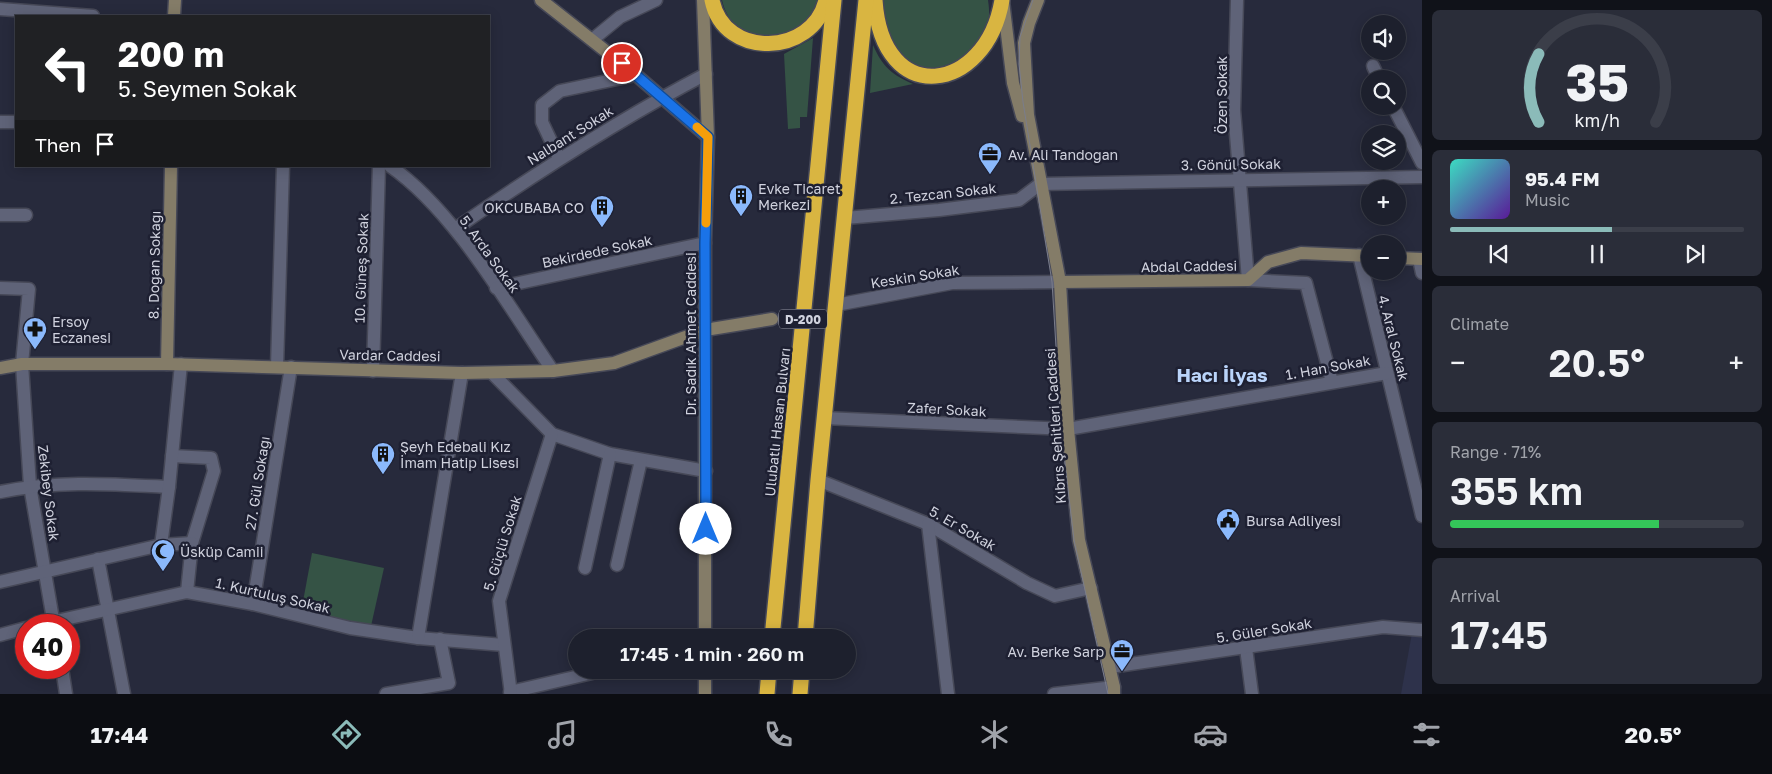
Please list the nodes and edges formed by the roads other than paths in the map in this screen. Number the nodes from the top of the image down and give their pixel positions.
1 (175, 0) edge
2 (541, 0) edge
3 (656, 0) edge
4 (703, 0) edge
5 (712, 0) edge
6 (826, 0) edge
7 (834, 0) edge
8 (866, 0) edge
9 (875, 0) edge
10 (1002, 0) edge
11 (1038, 0) edge
12 (1237, 0) edge
13 (0, 9) edge
14 (80, 15) edge
15 (174, 15) edge
16 (592, 40) junction
17 (1373, 66) dead end
18 (1375, 70) edge
19 (706, 74) junction
20 (636, 75) junction
21 (662, 97) junction
22 (1398, 115) edge
23 (0, 122) edge
24 (15, 122) edge
25 (708, 137) junction
26 (1034, 154) junction
27 (559, 158) junction
28 (1422, 162) edge
29 (171, 167) edge
30 (283, 167) edge
31 (379, 167) edge
32 (391, 167) edge
33 (1422, 177) edge
34 (1240, 178) junction
35 (1040, 184) junction
36 (0, 215) edge
37 (26, 215) dead end
38 (845, 218) junction
39 (455, 229) junction
40 (705, 243) junction
41 (1361, 255) edge
42 (1406, 258) edge
43 (1420, 259) edge
44 (1422, 273) edge
45 (1248, 280) junction
46 (1369, 280) edge
47 (1060, 282) junction
48 (0, 288) edge
49 (496, 288) junction
50 (836, 305) junction
51 (772, 319) dead end
52 (705, 330) junction
53 (22, 364) junction
54 (167, 364) junction
55 (181, 364) junction
56 (277, 367) junction
57 (291, 367) junction
58 (0, 368) edge
59 (373, 371) junction
60 (553, 371) junction
61 (462, 373) junction
62 (492, 373) junction
63 (1387, 373) junction
64 (1332, 382) junction
65 (824, 418) junction
66 (1068, 429) junction
67 (552, 434) junction
68 (610, 454) junction
69 (172, 456) junction
70 (641, 460) junction
71 (706, 471) junction
72 (1418, 477) edge
73 (818, 480) junction
74 (30, 486) junction
75 (169, 487) junction
76 (0, 492) edge
77 (1422, 516) edge
78 (928, 524) junction
79 (192, 543) junction
80 (161, 545) junction
81 (98, 559) junction
82 (617, 565) dead end
83 (584, 568) dead end
84 (45, 573) junction
85 (0, 582) edge
86 (1091, 588) junction
87 (187, 592) junction
88 (253, 604) junction
89 (108, 608) junction
90 (52, 614) edge
91 (80, 616) edge
92 (705, 629) edge
93 (773, 629) edge
94 (806, 629) edge
95 (1422, 630) edge
96 (15, 631) edge
97 (0, 635) edge
98 (418, 638) junction
99 (440, 639) junction
100 (504, 645) junction
101 (1246, 648) junction
102 (1110, 667) junction
103 (64, 679) edge
104 (568, 679) edge
105 (705, 679) edge
106 (768, 679) edge
107 (801, 679) edge
108 (1114, 690) edge
109 (510, 693) edge
110 (66, 694) edge
111 (124, 694) edge
112 (386, 694) edge
113 (705, 694) edge
114 (767, 694) edge
115 (800, 694) edge
116 (948, 694) edge
117 (1054, 694) edge
118 (1252, 694) edge

1 - 15 street
2 - 16 street
3 - 16 street
4 - 19 street, Dr. Sadık Ahmet Caddesi
5 - 6 highway
7 - 93 highway, Ulubatlı Hasan Bulvarı / D-200
8 - 38 highway, D-200
9 - 10 highway
10 - 26 street
11 - 26 street
12 - 34 street, Özen Sokak
13 - 14 street
16 - 20 street
17 - 18 street
19 - 21 street, Nalbant Sokak
19 - 25 street, Dr. Sadık Ahmet Caddesi
20 - 21 street
20 - 27 street
21 - 25 street
21 - 27 street, Nalbant Sokak
22 - 28 street
23 - 24 street
25 - 40 street, Dr. Sadık Ahmet Caddesi
26 - 35 street, Kıbrıs Şehitleri Caddesi
27 - 39 street, Nalbant Sokak
29 - 54 street, 8. Doğan Sokağı
30 - 56 street
31 - 59 street, 10. Güneş Sokak
32 - 39 street, 5. Arda Sokak
33 - 34 street, 3. Gönül Sokak
34 - 35 street, 3. Gönül Sokak
34 - 45 street, Özen Sokak
35 - 38 street, 2. Tezcan Sokak
35 - 47 street, Kıbrıs Şehitleri Caddesi
36 - 37 street
38 - 50 highway, D-200
39 - 49 street, 5. Arda Sokak
40 - 49 street, Bekirdede Sokak
40 - 52 street, Dr. Sadık Ahmet Caddesi
41 - 45 street, Abdal Caddesi
42 - 43 street
43 - 44 street
45 - 47 street, Abdal Caddesi
45 - 64 street
46 - 63 street, 4. Aral Sokak
47 - 50 street, Keskin Sokak
47 - 66 street, Kıbrıs Şehitleri Caddesi
48 - 53 street, Zekibey Sokak
49 - 60 street, 5. Arda Sokak
50 - 65 highway, D-200
51 - 52 street, Vardar Caddesi
52 - 60 street, Vardar Caddesi
52 - 71 street, Dr. Sadık Ahmet Caddesi
53 - 54 street, Vardar Caddesi
53 - 58 street, Vardar Caddesi
53 - 74 street, Zekibey Sokak
54 - 55 street, Vardar Caddesi
55 - 56 street, Vardar Caddesi
55 - 69 street
56 - 57 street, Vardar Caddesi
57 - 59 street, Vardar Caddesi
57 - 88 street, 27. Gül Sokağı
59 - 61 street, Vardar Caddesi
60 - 62 street, Vardar Caddesi
61 - 62 street, Vardar Caddesi
61 - 98 street
62 - 67 street
63 - 64 street, 1. Han Sokak
63 - 72 street, 4. Aral Sokak
64 - 66 street, 1. Han Sokak
65 - 66 street, Zafer Sokak
65 - 73 highway, D-200
66 - 86 street, Kıbrıs Şehitleri Caddesi
67 - 68 street
67 - 100 street, 5. Güçlü Sokak
68 - 70 street
68 - 83 street
69 - 75 street
69 - 79 street
70 - 71 street
70 - 82 street
71 - 92 street, Dr. Sadık Ahmet Caddesi
72 - 77 street, 4. Aral Sokak
73 - 78 street, 5. Er Sokak
73 - 94 highway, D-200
74 - 75 street
74 - 76 street
74 - 84 street, Zekibey Sokak
75 - 80 street
78 - 86 street, 5. Er Sokak
78 - 116 street
79 - 80 street
79 - 87 street
80 - 81 street
81 - 84 street
81 - 89 street
84 - 85 street
84 - 90 street, Zekibey Sokak
86 - 102 street, Kıbrıs Şehitleri Caddesi
87 - 88 street, 1. Kurtuluş Sokak
87 - 89 street, 1. Kurtuluş Sokak
88 - 98 street, 1. Kurtuluş Sokak
89 - 91 street, 1. Kurtuluş Sokak
89 - 111 street
95 - 101 street, 5. Güler Sokak
96 - 97 street
98 - 99 street, 1. Kurtuluş Sokak
99 - 100 street, 1. Kurtuluş Sokak
99 - 112 street
100 - 109 street, 5. Güçlü Sokak
101 - 102 street, 5. Güler Sokak
101 - 118 street
102 - 108 street, Kıbrıs Şehitleri Caddesi
103 - 110 street
104 - 109 street
105 - 113 street
106 - 114 highway
107 - 115 highway
108 - 117 street

